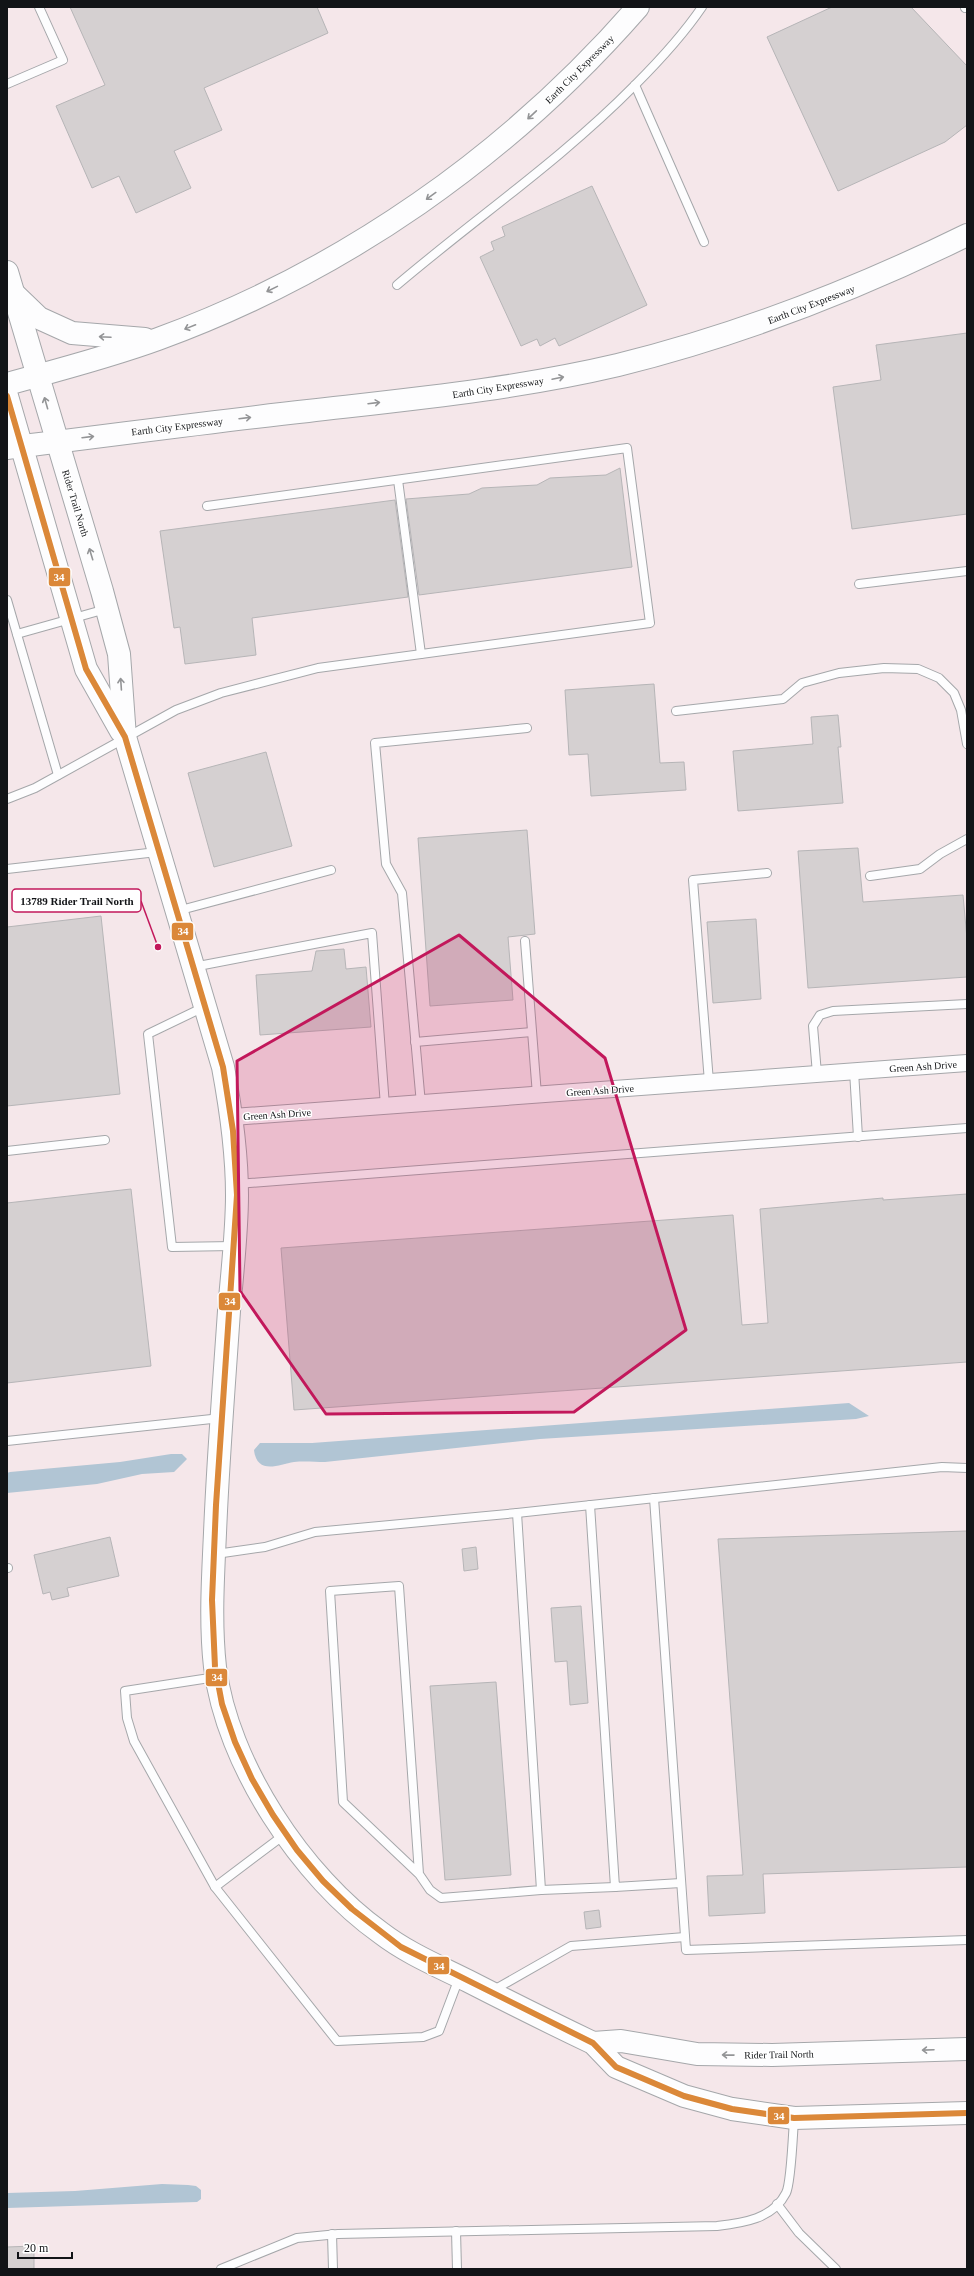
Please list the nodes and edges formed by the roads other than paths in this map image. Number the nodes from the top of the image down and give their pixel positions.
1 (39, 7) edge
2 (638, 7) edge
3 (702, 7) edge
4 (9, 83) edge
5 (635, 85) junction
6 (967, 235) edge
7 (704, 242) dead end
8 (7, 272) edge
9 (397, 285) dead end
10 (14, 294) junction
11 (158, 339) junction
12 (38, 376) junction
13 (7, 384) edge
14 (7, 396) edge
15 (57, 440) junction
16 (14, 447) edge
17 (398, 480) junction
18 (207, 506) dead end
19 (967, 571) edge
20 (859, 584) dead end
21 (7, 600) edge
22 (107, 608) junction
23 (72, 618) junction
24 (17, 634) junction
25 (421, 654) junction
26 (676, 711) dead end
27 (528, 728) dead end
28 (125, 737) junction
29 (967, 744) edge
30 (58, 775) junction
31 (7, 799) edge
32 (967, 839) edge
33 (158, 852) junction
34 (7, 869) edge
35 (331, 870) dead end
36 (767, 873) dead end
37 (870, 876) dead end
38 (176, 911) junction
39 (525, 941) dead end
40 (193, 967) junction
41 (967, 1004) edge
42 (205, 1007) junction
43 (532, 1032) junction
44 (416, 1042) junction
45 (967, 1063) edge
46 (854, 1071) junction
47 (817, 1074) junction
48 (709, 1082) junction
49 (537, 1095) junction
50 (421, 1104) junction
51 (385, 1106) junction
52 (233, 1118) junction
53 (967, 1128) edge
54 (858, 1137) junction
55 (104, 1140) dead end
56 (7, 1152) edge
57 (236, 1184) junction
58 (234, 1246) junction
59 (222, 1417) junction
60 (7, 1441) edge
61 (967, 1468) edge
62 (654, 1498) junction
63 (590, 1505) junction
64 (518, 1513) junction
65 (214, 1554) junction
66 (217, 1677) junction
67 (284, 1835) junction
68 (419, 1874) junction
69 (681, 1883) junction
70 (215, 1887) junction
71 (615, 1887) junction
72 (541, 1890) junction
73 (685, 1937) junction
74 (967, 1940) edge
75 (460, 1977) junction
76 (490, 1992) junction
77 (593, 2043) junction
78 (967, 2049) edge
79 (967, 2113) edge
80 (794, 2118) junction
81 (777, 2204) junction
82 (456, 2231) junction
83 (332, 2234) junction
84 (221, 2269) edge
85 (333, 2269) edge
86 (457, 2269) edge
87 (836, 2269) edge

1 - 4 lane
2 -> 11 main road, Earth City Expressway
3 - 5 lane
5 - 7 lane
5 - 9 lane
15 -> 6 main road, Earth City Expressway
8 - 10 main road, Rider Trail North
11 -> 10 main road
10 - 12 main road, Rider Trail North
11 - 12 main road, Earth City Expressway
12 - 13 main road, Earth City Expressway
15 -> 12 main road, Rider Trail North
14 - 16 main road, Rider Trail North
15 - 16 main road, Earth City Expressway
22 -> 15 main road, Rider Trail North
16 - 23 main road, Rider Trail North
17 - 18 lane
17 - 25 lane
17 - 25 lane
19 - 20 lane
21 - 24 lane
22 - 23 lane
28 -> 22 main road, Rider Trail North
23 - 24 lane
23 - 28 main road, Rider Trail North
24 - 30 lane
25 - 28 lane
26 - 29 lane
27 - 44 lane
28 - 30 lane
28 - 33 main road, Rider Trail North
30 - 31 lane
32 - 37 lane
33 - 34 lane
33 - 38 main road, Rider Trail North
35 - 38 lane
36 - 48 lane
38 - 40 main road, Rider Trail North
39 - 43 lane
40 - 42 main road, Rider Trail North
40 - 51 lane
41 - 47 lane
42 - 52 main road, Rider Trail North
42 - 58 lane
43 - 44 lane
43 - 49 lane
44 - 50 lane
45 - 46 street, Green Ash Drive
46 - 47 street, Green Ash Drive
46 - 54 lane
47 - 48 street, Green Ash Drive
48 - 49 street, Green Ash Drive
49 - 50 street, Green Ash Drive
50 - 51 street, Green Ash Drive
51 - 52 street, Green Ash Drive
52 - 57 main road, Rider Trail North
53 - 54 lane
54 - 57 lane
55 - 56 lane
57 - 58 main road, Rider Trail North
58 - 59 main road, Rider Trail North
59 - 60 lane
59 - 65 main road, Rider Trail North
61 - 62 lane
62 - 63 lane
62 - 69 lane
63 - 64 lane
63 - 71 lane
64 - 65 lane
64 - 72 lane
65 - 66 main road, Rider Trail North
66 - 67 main road, Rider Trail North
66 - 70 lane
67 - 70 lane
67 - 75 main road, Rider Trail North
68 - 68 lane
68 - 72 lane
69 - 71 lane
69 - 73 lane
70 - 75 lane
71 - 72 lane
73 - 74 lane
73 - 76 lane
75 - 76 main road, Rider Trail North
76 - 77 main road, Rider Trail North
78 -> 77 main road, Rider Trail North
77 - 80 main road, Rider Trail North
79 - 80 main road, Rider Trail North
80 - 81 lane
81 - 82 lane
81 - 87 lane
82 - 83 lane
82 - 86 lane
83 - 84 lane
83 - 85 lane

